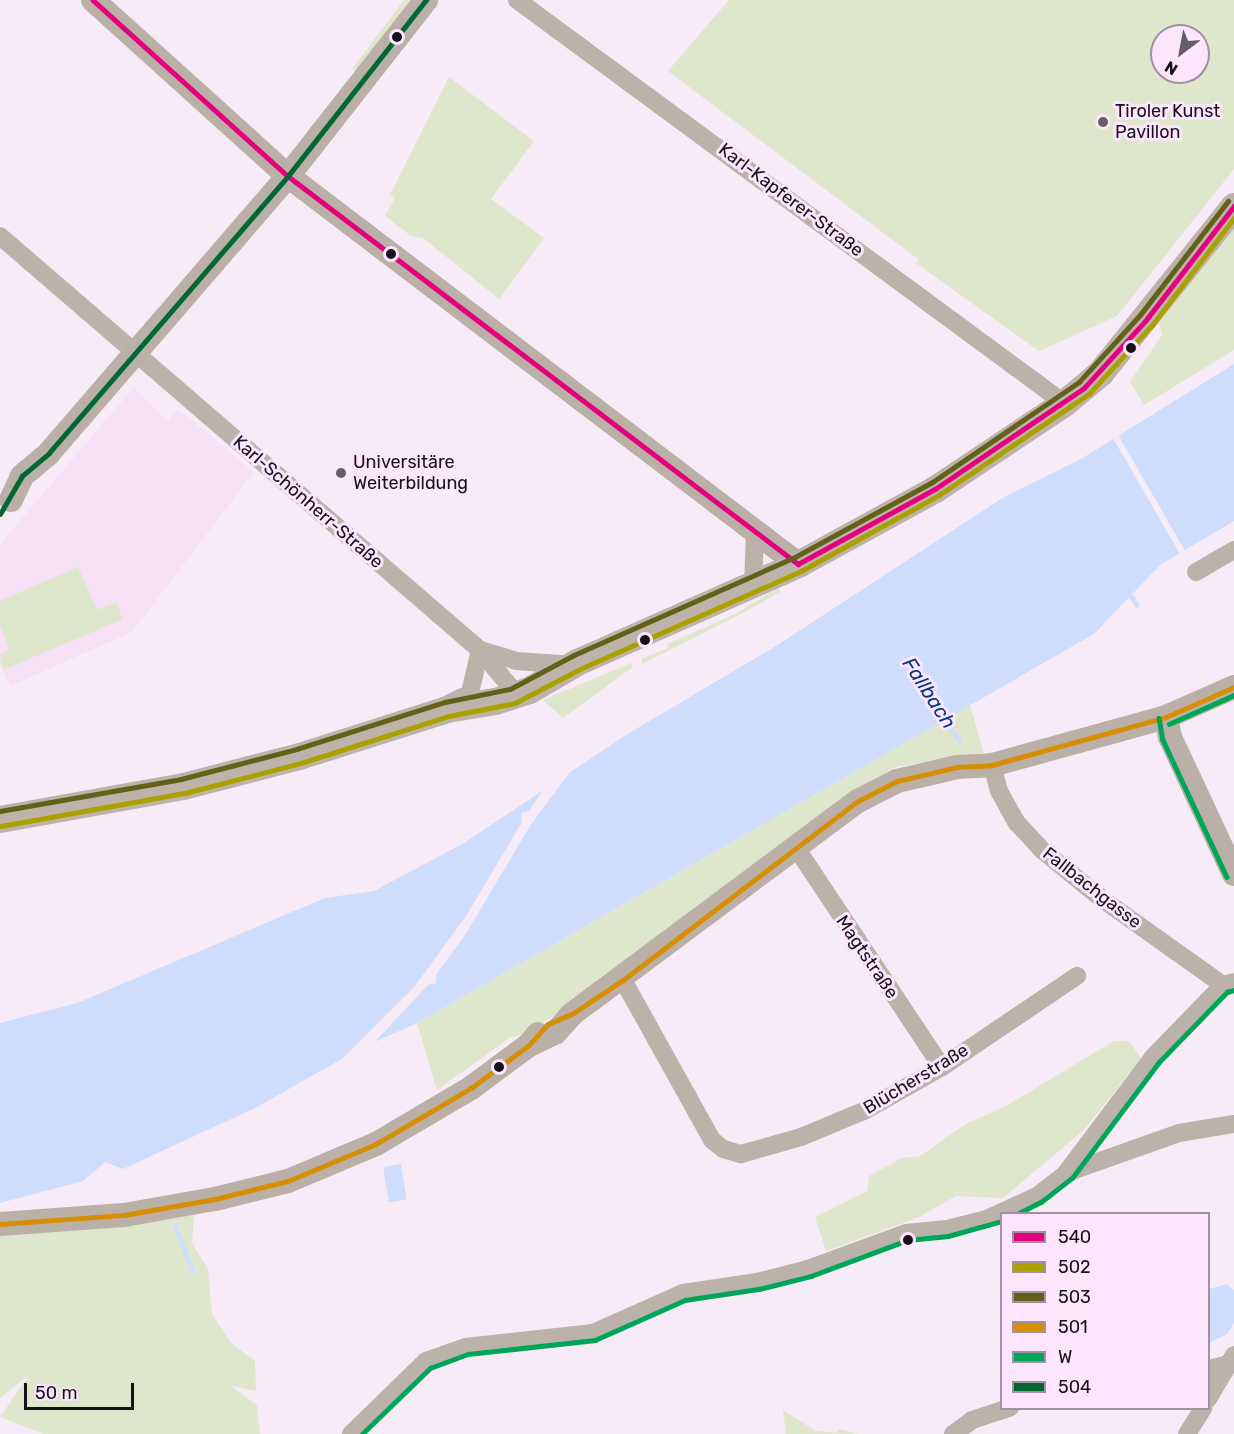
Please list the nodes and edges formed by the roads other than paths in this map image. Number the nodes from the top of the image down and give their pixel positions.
1 (93, 0) edge
2 (426, 0) edge
3 (517, 0) edge
4 (288, 176) junction
5 (1234, 206) edge
6 (0, 236) edge
7 (136, 354) junction
8 (1064, 403) junction
9 (6, 507) edge
10 (755, 532) junction
11 (1234, 550) edge
12 (798, 564) junction
13 (1196, 572) dead end
14 (753, 585) junction
15 (480, 650) junction
16 (569, 663) junction
17 (1234, 687) edge
18 (513, 689) junction
19 (458, 703) junction
20 (1166, 717) junction
21 (992, 765) junction
22 (0, 819) edge
23 (795, 846) junction
24 (1234, 874) edge
25 (1077, 976) dead end
26 (623, 980) junction
27 (1229, 984) edge
28 (942, 1067) junction
29 (1234, 1124) edge
30 (1066, 1173) junction
31 (1002, 1212) edge
32 (1000, 1213) edge
33 (0, 1224) edge
34 (1232, 1360) edge
35 (1210, 1369) edge
36 (1210, 1397) edge
37 (1004, 1410) edge
38 (1202, 1410) edge
39 (351, 1434) edge
40 (953, 1434) edge
41 (1186, 1434) edge

1 - 4 street
2 - 4 street
3 - 8 street, Karl-Kapferer-Straße
4 - 7 street
4 - 10 street
5 - 8 main road
6 - 7 street, Karl-Schönherr-Straße
7 - 9 street
7 - 15 street, Karl-Schönherr-Straße
8 - 12 main road
10 - 12 street
10 - 14 street
11 - 13 street
12 - 14 main road
14 - 16 main road
15 - 16 street, Karl-Schönherr-Straße
15 - 18 street, Karl-Schönherr-Straße
15 - 19 street
16 - 18 main road
17 - 20 street
18 - 19 main road
19 - 22 main road
20 - 21 street
20 - 24 street
21 - 23 street
21 - 27 street, Fallbachgasse
23 - 26 street
23 - 28 street, Magtstraße
25 - 28 street, Blücherstraße
26 - 28 street, Blücherstraße
26 - 33 street
27 - 30 street
29 - 30 street
30 - 31 street
32 - 39 street
34 - 35 street
34 - 36 street
37 - 40 street
38 - 41 street

